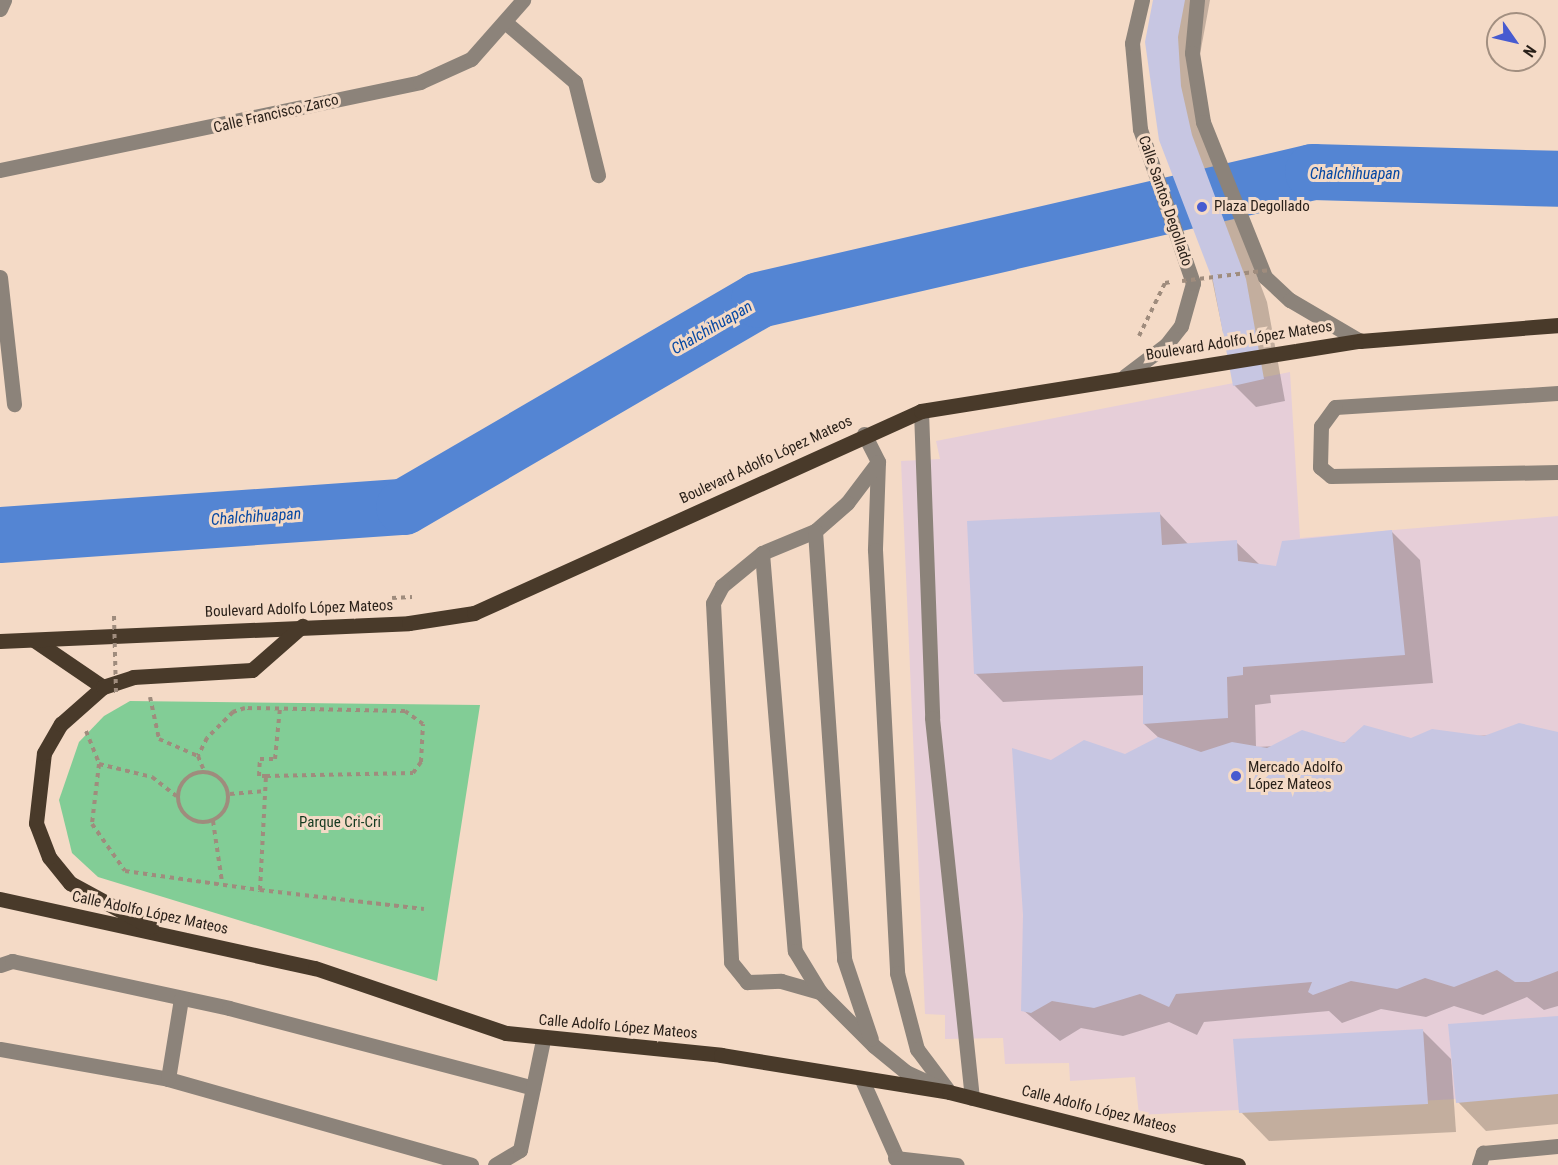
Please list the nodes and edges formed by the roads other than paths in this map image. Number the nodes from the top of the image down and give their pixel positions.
1 (4, 0) edge
2 (523, 0) edge
3 (1142, 0) edge
4 (1197, 0) edge
5 (0, 9) edge
6 (505, 22) junction
7 (0, 170) edge
8 (598, 175) dead end
9 (0, 277) edge
10 (1558, 325) edge
11 (1360, 341) junction
12 (1125, 376) junction
13 (1558, 393) edge
14 (14, 404) dead end
15 (921, 411) junction
16 (864, 434) junction
17 (879, 462) junction
18 (1558, 472) edge
19 (815, 531) junction
20 (762, 553) junction
21 (302, 626) junction
22 (34, 640) junction
23 (0, 641) edge
24 (108, 694) junction
25 (0, 899) edge
26 (166, 935) junction
27 (0, 965) edge
28 (820, 992) junction
29 (181, 999) junction
30 (543, 1040) junction
31 (874, 1046) junction
32 (0, 1049) edge
33 (168, 1079) junction
34 (862, 1080) junction
35 (533, 1088) junction
36 (949, 1092) junction
37 (972, 1098) junction
38 (1558, 1146) edge
39 (897, 1162) edge
40 (471, 1165) edge
41 (495, 1165) edge
42 (957, 1165) edge
43 (1239, 1165) edge
44 (1479, 1165) edge

1 - 5 street
2 - 6 street, Calle Francisco Zarco
3 - 12 street, Calle Santos Degollado
4 - 11 street
6 - 7 street, Calle Francisco Zarco
6 - 8 street
9 - 14 street
10 - 11 main road, Boulevard Adolfo López Mateos
11 - 12 main road, Boulevard Adolfo López Mateos
12 - 15 main road, Boulevard Adolfo López Mateos
13 - 18 street
15 - 16 main road, Boulevard Adolfo López Mateos
15 - 37 street
16 - 17 street
16 - 21 main road, Boulevard Adolfo López Mateos
17 - 19 street
17 - 36 street
19 - 20 street
19 - 31 street
20 - 28 street
20 - 28 street
21 - 22 main road, Boulevard Adolfo López Mateos
21 - 24 main road
22 - 23 main road, Boulevard Adolfo López Mateos
22 - 24 main road
24 - 26 main road
25 - 26 main road, Calle Adolfo López Mateos
26 - 30 main road, Calle Adolfo López Mateos
27 - 29 street
28 - 31 street
29 - 33 street
29 - 35 street
30 - 34 main road, Calle Adolfo López Mateos
30 - 35 street
31 - 36 street
32 - 33 street
33 - 40 street
34 - 36 main road, Calle Adolfo López Mateos
34 - 39 street
35 - 41 street
36 - 37 main road, Calle Adolfo López Mateos
37 - 43 main road, Calle Adolfo López Mateos
38 - 44 street
39 - 42 street

